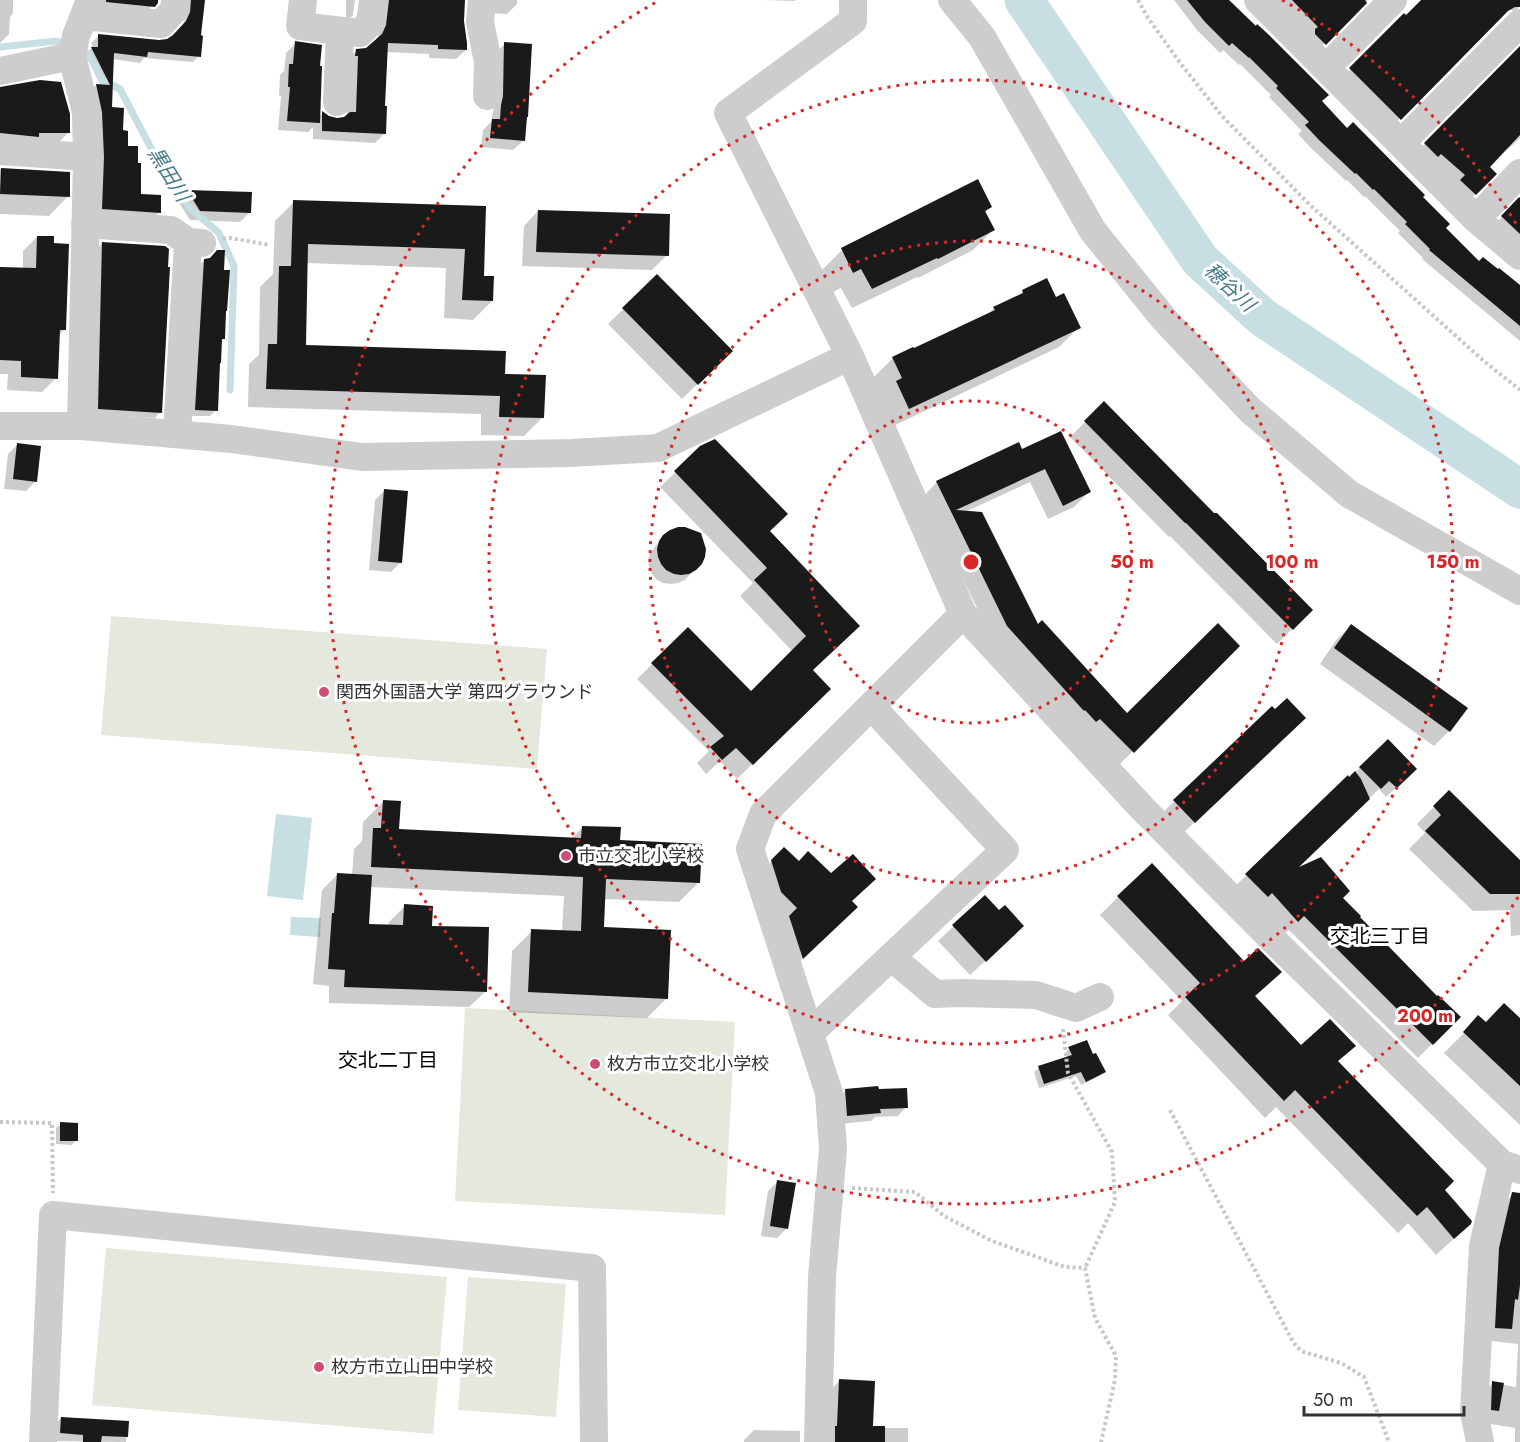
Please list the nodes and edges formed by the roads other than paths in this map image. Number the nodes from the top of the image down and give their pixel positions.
1 (175, 0) edge
2 (303, 0) edge
3 (372, 0) edge
4 (482, 0) edge
5 (853, 0) edge
6 (952, 0) edge
7 (1258, 0) edge
8 (1393, 0) edge
9 (1520, 23) edge
10 (340, 31) junction
11 (79, 32) edge
12 (1326, 68) junction
13 (0, 71) edge
14 (487, 96) dead end
15 (338, 102) dead end
16 (1401, 143) junction
17 (0, 151) edge
18 (87, 157) junction
19 (1520, 173) edge
20 (1476, 219) junction
21 (85, 224) junction
22 (1520, 256) edge
23 (850, 356) junction
24 (0, 426) edge
25 (81, 426) junction
26 (177, 434) junction
27 (1520, 591) edge
28 (963, 614) junction
29 (871, 706) junction
30 (891, 957) junction
31 (1088, 1002) road end
32 (810, 1033) junction
33 (1511, 1167) edge
34 (43, 1442) edge
35 (594, 1442) edge
36 (818, 1442) edge
37 (1480, 1442) edge

1 - 11 street
2 - 10 street
3 - 10 street
4 - 14 street
5 - 23 street
6 - 27 street
7 - 12 street
8 - 12 street
9 - 16 street
10 - 15 street
11 - 13 street
11 - 18 street
12 - 16 street
16 - 20 street
17 - 18 street
18 - 21 street
19 - 20 street
20 - 22 street
21 - 25 street
21 - 26 street
23 - 26 street
23 - 28 street
24 - 25 street
25 - 26 street
28 - 29 street
28 - 33 street
29 - 30 street
29 - 32 street
30 - 31 street
30 - 32 street
32 - 36 street
33 - 37 street
34 - 35 street

